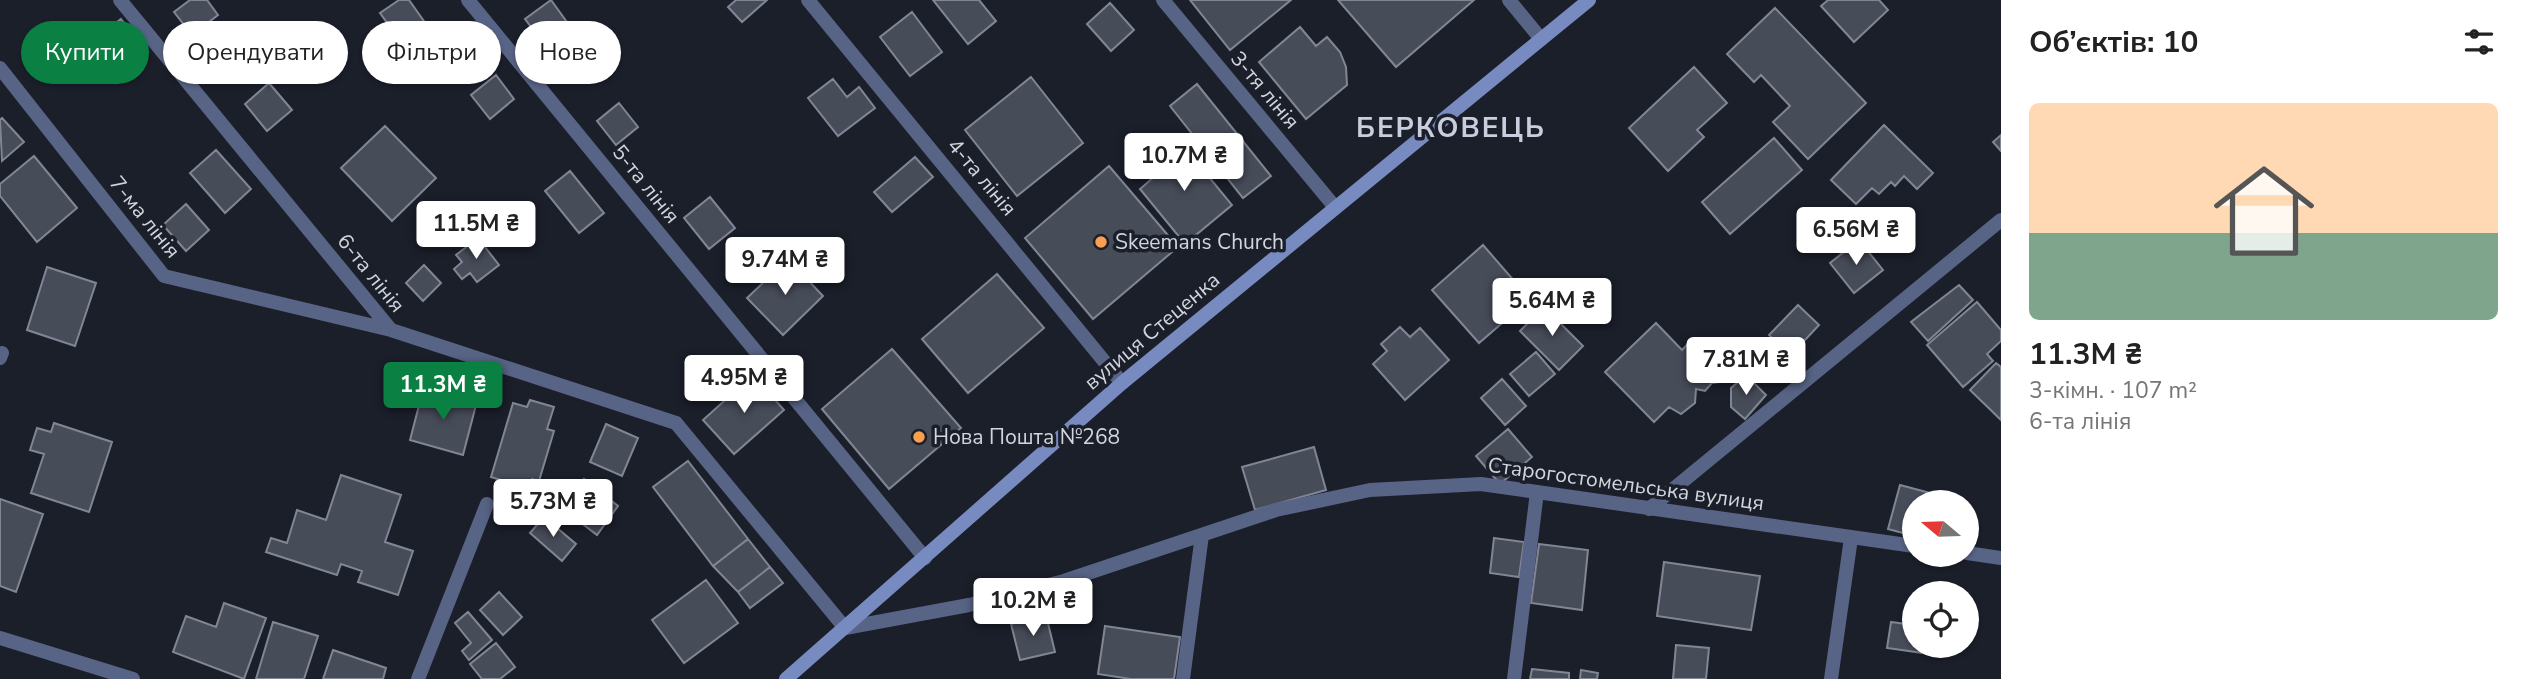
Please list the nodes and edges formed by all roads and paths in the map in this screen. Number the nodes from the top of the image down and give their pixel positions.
1 (120, 0) edge
2 (468, 0) edge
3 (808, 0) edge
4 (1163, 0) edge
5 (1509, 0) edge
6 (1589, 0) edge
7 (1541, 40) junction
8 (0, 68) edge
9 (1334, 206) junction
10 (2001, 220) edge
11 (391, 330) junction
12 (1122, 383) junction
13 (1537, 492) junction
14 (487, 504) dead end
15 (1649, 509) junction
16 (1202, 535) junction
17 (1851, 538) junction
18 (1902, 544) edge
19 (1979, 555) edge
20 (925, 558) junction
21 (2001, 558) edge
22 (845, 628) junction
23 (0, 638) edge
24 (133, 679) edge
25 (418, 679) edge
26 (786, 679) edge
27 (1183, 679) edge
28 (1514, 679) edge
29 (1831, 679) edge

1 - 11 street, 6-та лінія
2 - 20 street, 5-та лінія
3 - 12 street, 4-та лінія
4 - 9 street, 3-тя лінія
5 - 7 street
6 - 7 main road, вулиця Стеценка
7 - 9 main road, вулиця Стеценка
8 - 11 street, 7-ма лінія
9 - 12 main road, вулиця Стеценка
10 - 15 street
11 - 22 street, 6-та лінія
12 - 20 main road, вулиця Стеценка
13 - 15 street, Старогостомельська вулиця
13 - 16 street, Старогостомельська вулиця
13 - 28 street
14 - 25 street
15 - 17 street, Старогостомельська вулиця
16 - 22 street, Старогостомельська вулиця
16 - 27 street
17 - 18 street, Старогостомельська вулиця
17 - 29 street
19 - 21 street
20 - 22 main road, вулиця Стеценка
22 - 26 main road, вулиця Стеценка
23 - 24 street

